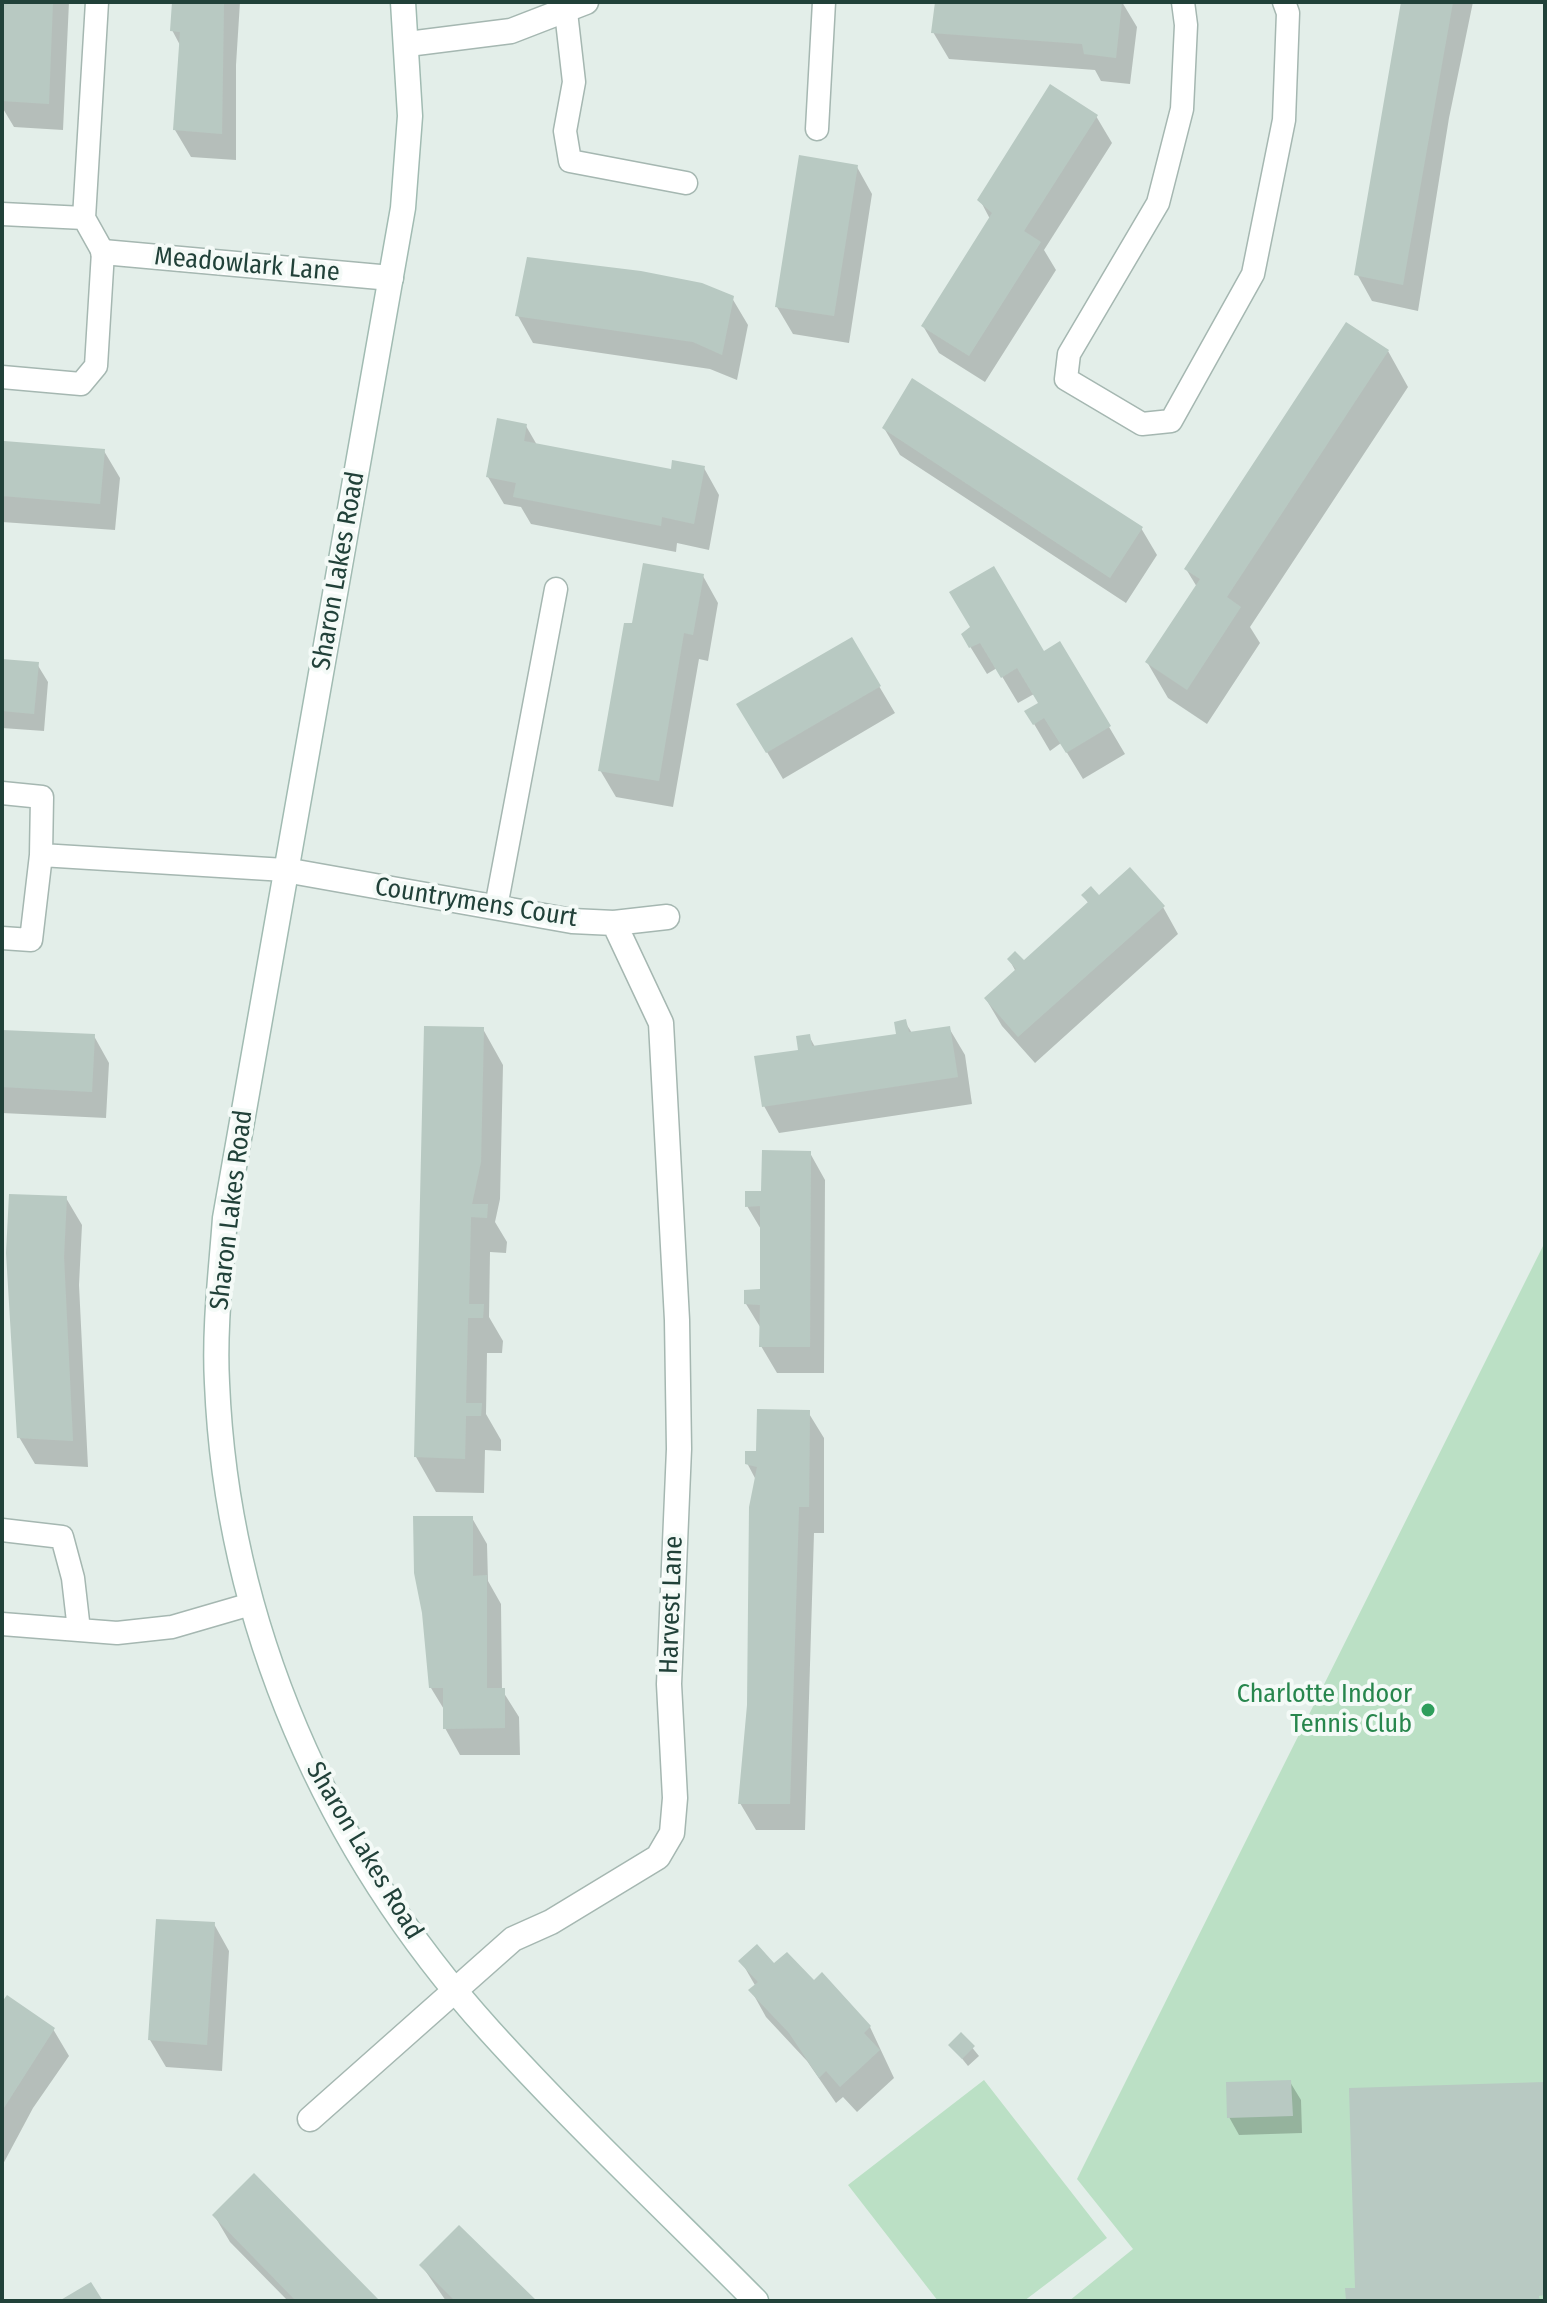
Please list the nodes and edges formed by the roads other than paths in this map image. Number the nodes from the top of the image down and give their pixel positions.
1 (97, 2) edge
2 (403, 2) edge
3 (824, 2) edge
4 (1183, 2) edge
5 (1284, 2) edge
6 (576, 7) edge
7 (408, 44) junction
8 (817, 129) dead end
9 (686, 183) dead end
10 (2, 214) edge
11 (84, 218) junction
12 (103, 252) junction
13 (391, 278) junction
14 (2, 377) edge
15 (556, 589) dead end
16 (2, 793) edge
17 (41, 855) junction
18 (285, 870) junction
19 (496, 907) junction
20 (667, 917) dead end
21 (614, 923) junction
22 (2, 938) edge
23 (2, 1530) edge
24 (251, 1604) junction
25 (2, 1624) edge
26 (79, 1630) junction
27 (456, 1991) junction
28 (310, 2119) dead end
29 (756, 2301) edge

1 - 11 lane
2 - 7 street, Sharon Lakes Road
3 - 8 lane
4 - 5 lane
6 - 7 street
6 - 9 lane
7 - 13 street, Sharon Lakes Road
10 - 11 lane
11 - 12 lane
12 - 13 street, Meadowlark Lane
12 - 14 lane
13 - 18 street, Sharon Lakes Road
15 - 19 lane
16 - 17 lane
17 - 18 lane
17 - 22 lane
18 - 19 street, Countrymens Court
18 - 24 street, Sharon Lakes Road
19 - 21 street, Countrymens Court
20 - 21 street, Countrymens Court
21 - 27 street, Harvest Lane
23 - 26 lane
24 - 26 lane
24 - 27 street, Sharon Lakes Road
25 - 26 lane
27 - 28 street, Harvest Lane
27 - 29 street, Sharon Lakes Road

